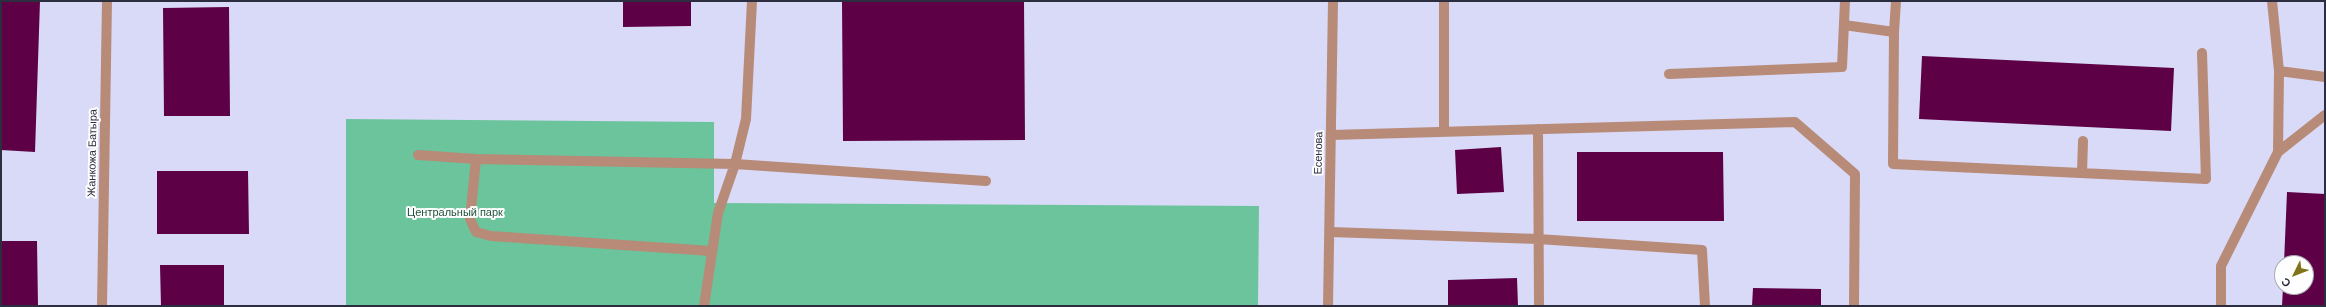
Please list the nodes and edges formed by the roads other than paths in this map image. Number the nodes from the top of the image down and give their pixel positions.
1 (108, 1) edge
2 (752, 1) edge
3 (1333, 1) edge
4 (1444, 1) edge
5 (1845, 1) edge
6 (1896, 1) edge
7 (2272, 1) edge
8 (1844, 25) junction
9 (1894, 32) junction
10 (2202, 52) dead end
11 (2279, 71) junction
12 (1669, 74) dead end
13 (2325, 77) edge
14 (2325, 115) edge
15 (1538, 129) junction
16 (1444, 132) junction
17 (1331, 135) junction
18 (2083, 141) dead end
19 (2278, 152) junction
20 (418, 155) dead end
21 (476, 159) junction
22 (735, 164) junction
23 (2082, 173) junction
24 (986, 181) dead end
25 (1330, 232) junction
26 (1538, 239) junction
27 (711, 251) junction
28 (102, 306) edge
29 (704, 306) edge
30 (1328, 306) edge
31 (1539, 306) edge
32 (1705, 306) edge
33 (1854, 306) edge
34 (2221, 306) edge

1 - 28 street, Жанкожа Батыра
2 - 22 street
3 - 17 street, Есенова
4 - 16 street
5 - 8 street
6 - 9 street
7 - 11 street
8 - 9 street
8 - 12 street
9 - 23 street
10 - 23 street
11 - 13 street
11 - 19 street
14 - 19 street
15 - 16 street
15 - 26 street
15 - 33 street
16 - 17 street
17 - 25 street, Есенова
18 - 23 street
19 - 34 street
20 - 21 street
21 - 22 street
21 - 27 street
22 - 24 street
22 - 27 street
25 - 26 street
25 - 30 street, Есенова
26 - 31 street
26 - 32 street
27 - 29 street

